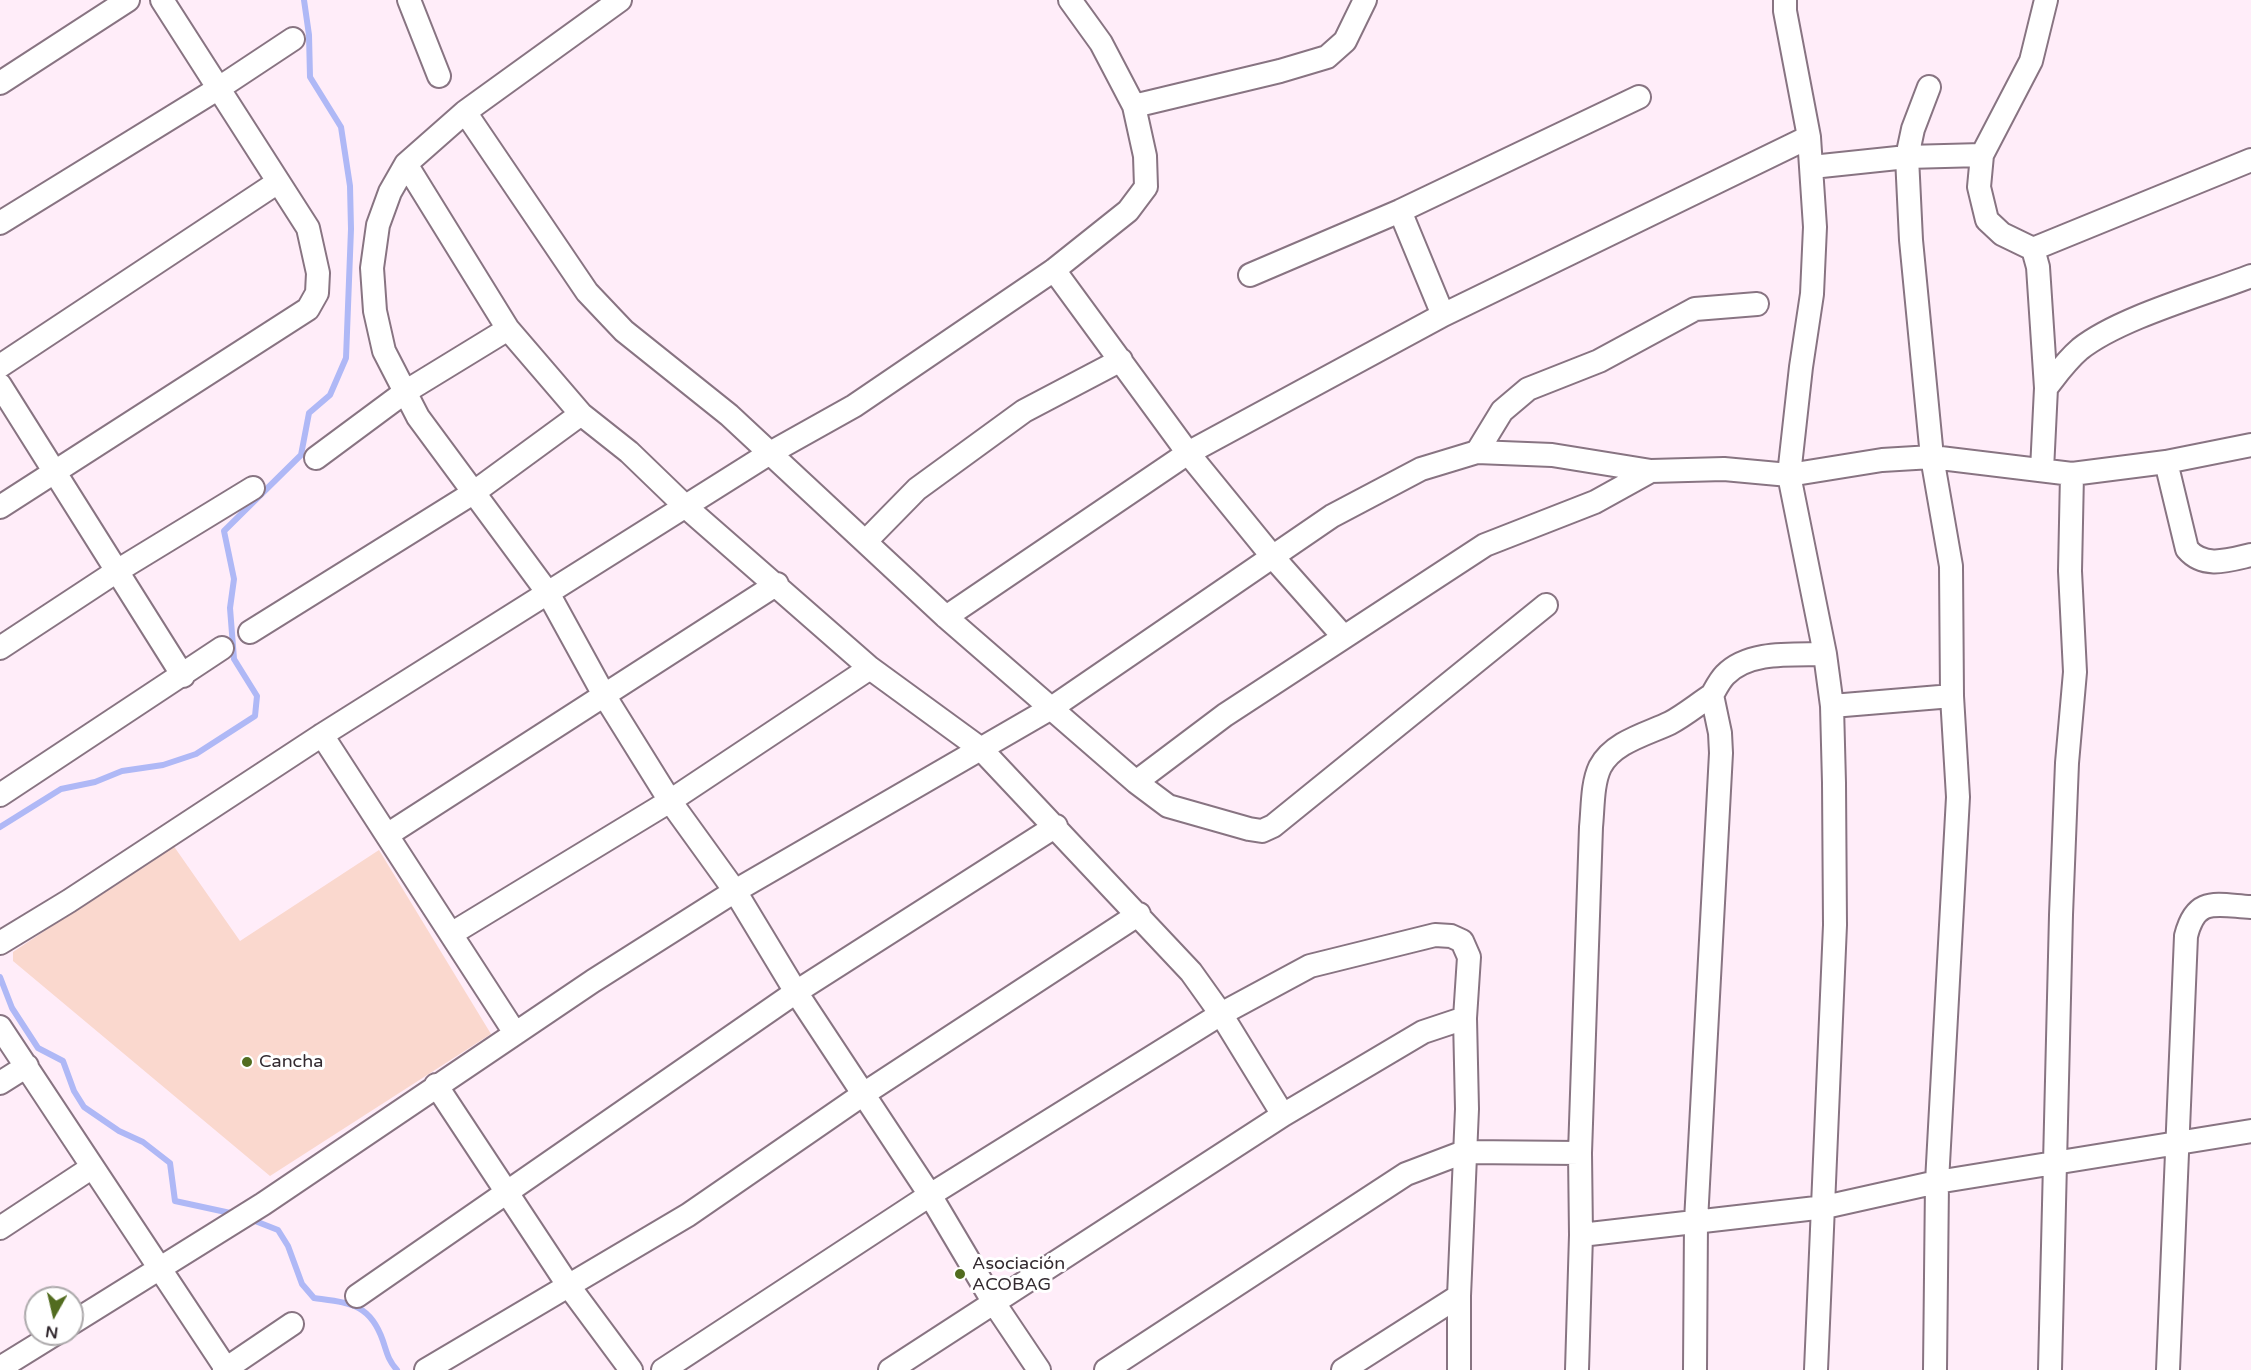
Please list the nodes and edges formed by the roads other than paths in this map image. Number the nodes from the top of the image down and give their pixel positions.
1 (128, 0) edge
2 (162, 0) edge
3 (409, 0) edge
4 (620, 0) edge
5 (1070, 0) edge
6 (1365, 0) edge
7 (1785, 0) edge
8 (2046, 0) edge
9 (293, 39) dead end
10 (439, 76) dead end
11 (0, 83) edge
12 (1929, 87) dead end
13 (219, 88) junction
14 (1639, 97) dead end
15 (1134, 106) junction
16 (465, 112) junction
17 (1809, 137) junction
18 (1982, 155) junction
19 (1907, 157) junction
20 (2251, 160) edge
21 (406, 164) junction
22 (1812, 167) junction
23 (278, 182) junction
24 (1400, 211) junction
25 (0, 223) edge
26 (2033, 249) junction
27 (1054, 270) junction
28 (1250, 274) dead end
29 (2251, 276) edge
30 (1757, 304) dead end
31 (1443, 315) junction
32 (508, 328) junction
33 (1121, 360) junction
34 (0, 366) edge
35 (0, 385) edge
36 (2046, 388) junction
37 (405, 392) junction
38 (581, 414) junction
39 (2251, 445) edge
40 (1477, 452) junction
41 (770, 453) junction
42 (1188, 453) junction
43 (1932, 457) junction
44 (316, 459) dead end
45 (2166, 462) junction
46 (2042, 470) junction
47 (55, 471) junction
48 (1651, 471) junction
49 (2072, 474) junction
50 (1790, 475) junction
51 (253, 488) dead end
52 (473, 493) junction
53 (0, 507) edge
54 (686, 507) junction
55 (866, 541) junction
56 (2251, 555) edge
57 (1272, 556) junction
58 (117, 571) junction
59 (777, 584) junction
60 (548, 593) junction
61 (1546, 605) dead end
62 (946, 617) junction
63 (250, 632) dead end
64 (1343, 636) junction
65 (0, 648) edge
66 (222, 648) dead end
67 (1825, 654) junction
68 (870, 669) junction
69 (183, 676) junction
70 (1712, 694) junction
71 (604, 695) junction
72 (1952, 696) junction
73 (1832, 706) junction
74 (1053, 707) junction
75 (322, 735) junction
76 (981, 749) junction
77 (1136, 782) junction
78 (0, 795) edge
79 (670, 801) junction
80 (1056, 826) junction
81 (387, 835) junction
82 (735, 891) junction
83 (2251, 907) edge
84 (1139, 915) junction
85 (451, 934) junction
86 (3, 941) edge
87 (796, 992) junction
88 (1221, 1014) junction
89 (1465, 1018) junction
90 (0, 1027) edge
91 (515, 1033) junction
92 (27, 1066) junction
93 (0, 1083) edge
94 (436, 1085) junction
95 (862, 1095) junction
96 (1283, 1115) junction
97 (2251, 1131) edge
98 (2176, 1142) junction
99 (1464, 1152) junction
100 (1580, 1153) junction
101 (2055, 1161) junction
102 (91, 1168) junction
103 (1937, 1182) junction
104 (506, 1191) junction
105 (930, 1195) junction
106 (1825, 1207) junction
107 (1696, 1221) junction
108 (0, 1228) edge
109 (1581, 1235) junction
110 (160, 1269) junction
111 (568, 1285) junction
112 (357, 1296) dead end
113 (1459, 1296) junction
114 (994, 1303) junction
115 (84, 1316) edge
116 (292, 1324) dead end
117 (36, 1346) edge
118 (430, 1367) edge
119 (0, 1368) edge
120 (226, 1370) edge
121 (631, 1370) edge
122 (663, 1370) edge
123 (890, 1370) edge
124 (1039, 1370) edge
125 (1106, 1370) edge
126 (1342, 1370) edge
127 (1459, 1370) edge
128 (1577, 1370) edge
129 (1695, 1370) edge
130 (1816, 1370) edge
131 (1935, 1370) edge
132 (2050, 1370) edge
133 (2168, 1370) edge

1 - 11 street
2 - 13 street
3 - 10 street
4 - 16 street
5 - 15 street
6 - 15 street
7 - 17 street
8 - 18 street
9 - 13 street
12 - 19 street
13 - 23 street
13 - 25 street
14 - 24 street
15 - 27 street
16 - 21 street
16 - 41 street
17 - 22 street
17 - 31 street
18 - 19 street
18 - 26 street
19 - 22 street
19 - 43 street
20 - 26 street
21 - 32 street
21 - 37 street
22 - 50 street
23 - 34 street
23 - 47 street
24 - 28 street
24 - 31 street
26 - 36 street
27 - 33 street
27 - 41 street
29 - 36 street
30 - 40 street
31 - 42 street
32 - 37 street
32 - 38 street
33 - 42 street
33 - 55 street
35 - 47 street
36 - 46 street
37 - 44 street
37 - 52 street
38 - 52 street
38 - 54 street
39 - 45 street
40 - 48 street
40 - 57 street
41 - 54 street
41 - 55 street
42 - 57 street
42 - 62 street
43 - 46 street
43 - 50 street
43 - 72 street
45 - 49 street
45 - 56 street
46 - 49 street
47 - 53 street
47 - 58 street
48 - 50 street
48 - 64 street
49 - 101 street
50 - 67 street
51 - 58 street
52 - 60 street
52 - 63 street
54 - 59 street
54 - 60 street
55 - 62 street
57 - 64 street
57 - 74 street
58 - 65 street
58 - 69 street
59 - 68 street
59 - 71 street
60 - 71 street
60 - 75 street
61 - 77 street
62 - 74 street
64 - 77 street
66 - 69 street
67 - 70 street
67 - 73 street
68 - 76 street
68 - 79 street
69 - 78 street
70 - 100 street
70 - 107 street
71 - 79 street
71 - 81 street
72 - 73 street
72 - 103 street
73 - 106 street
74 - 76 street
74 - 77 street
75 - 81 street
75 - 86 street
76 - 80 street
76 - 82 street
79 - 82 street
79 - 85 street
80 - 84 street
80 - 87 street
81 - 85 street
82 - 87 street
82 - 91 street
83 - 98 street
84 - 88 street
84 - 95 street
85 - 91 street
87 - 95 street
87 - 104 street
88 - 89 street
88 - 96 street
88 - 105 street
89 - 96 street
89 - 99 street
90 - 92 street
91 - 94 street
92 - 93 street
92 - 102 street
94 - 104 street
94 - 110 street
95 - 105 street
95 - 111 street
96 - 114 street
97 - 98 street
98 - 101 street
98 - 133 street
99 - 100 street
99 - 113 street
99 - 125 street
100 - 109 street
101 - 103 street
101 - 132 street
102 - 108 street
102 - 110 street
103 - 106 street
103 - 131 street
104 - 111 street
104 - 112 street
105 - 114 street
105 - 122 street
106 - 107 street
106 - 130 street
107 - 109 street
107 - 129 street
109 - 128 street
110 - 115 street
110 - 120 street
111 - 118 street
111 - 121 street
113 - 126 street
113 - 127 street
114 - 123 street
114 - 124 street
116 - 120 street
117 - 119 street

